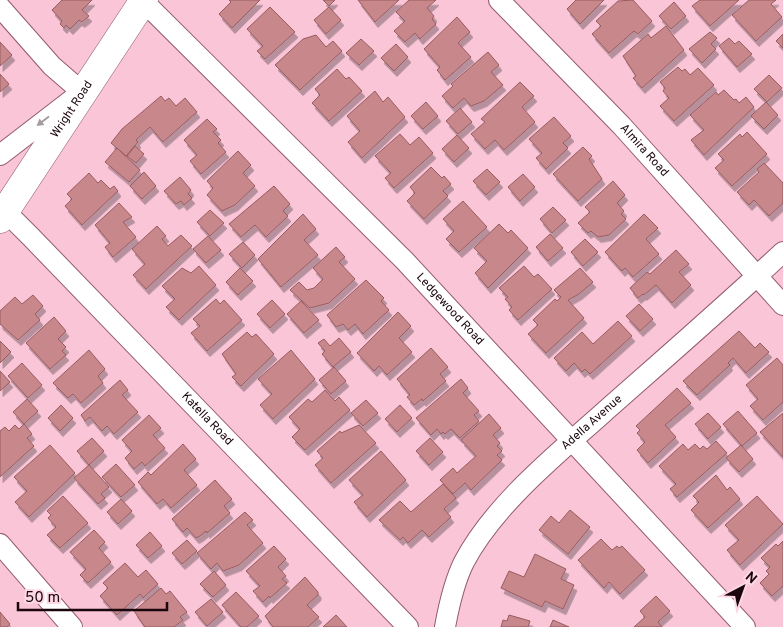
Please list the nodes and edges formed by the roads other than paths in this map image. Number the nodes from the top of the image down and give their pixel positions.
1 (144, 0) edge
2 (499, 0) edge
3 (0, 7) edge
4 (82, 92) junction
5 (0, 155) edge
6 (2, 213) edge
7 (783, 252) edge
8 (757, 277) junction
9 (783, 305) edge
10 (573, 440) junction
11 (0, 544) edge
12 (72, 627) edge
13 (408, 627) edge
14 (445, 627) edge
15 (746, 627) edge

1 - 4 street, Wright Road
1 - 10 street, Ledgewood Road
2 - 8 street, Almira Road
3 - 4 street
4 -> 5 street
4 - 6 street, Wright Road
6 - 13 street, Katella Road
7 - 8 street, Adella Avenue
8 - 9 street, Almira Road
8 - 10 street, Adella Avenue
10 - 14 street, Adella Avenue
10 - 15 street, Ledgewood Road
11 - 12 street

